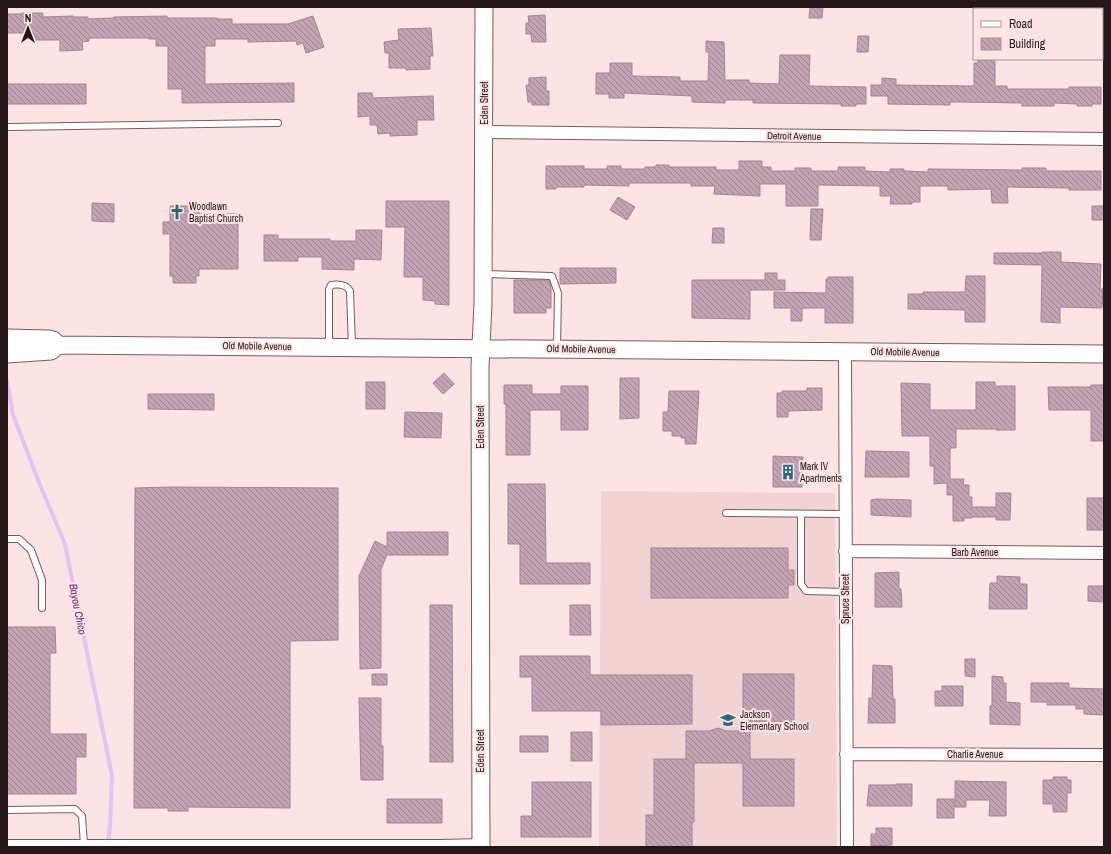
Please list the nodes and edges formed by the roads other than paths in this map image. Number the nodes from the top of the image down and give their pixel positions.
1 (484, 7) edge
2 (278, 123) dead end
3 (7, 127) edge
4 (484, 132) junction
5 (1104, 139) edge
6 (483, 274) junction
7 (7, 338) edge
8 (58, 345) junction
9 (329, 347) junction
10 (352, 347) junction
11 (481, 348) junction
12 (557, 348) junction
13 (845, 352) junction
14 (7, 354) edge
15 (1104, 354) edge
16 (726, 513) dead end
17 (801, 514) junction
18 (845, 514) junction
19 (7, 539) edge
20 (845, 551) junction
21 (1104, 553) edge
22 (845, 592) junction
23 (42, 608) dead end
24 (846, 754) junction
25 (1104, 755) edge
26 (7, 810) edge
27 (85, 845) junction
28 (7, 846) edge
29 (481, 846) edge
30 (847, 847) edge

1 - 4 main road, Eden Street
2 - 3 lane
4 - 5 street, Detroit Avenue
4 - 6 main road, Eden Street
6 - 11 main road, Eden Street
6 - 12 lane
7 - 8 main road, Old Mobile Avenue
8 - 9 main road, Old Mobile Avenue
8 - 14 main road, Old Mobile Avenue
9 - 10 main road, Old Mobile Avenue
9 - 10 lane
10 - 11 main road, Old Mobile Avenue
11 - 12 main road, Old Mobile Avenue
11 - 29 main road, Eden Street
12 - 13 main road, Old Mobile Avenue
13 - 15 main road, Old Mobile Avenue
13 - 18 street, Spruce Street
16 - 17 lane
17 - 18 lane
17 - 22 lane
18 - 20 street, Spruce Street
19 - 23 lane
20 - 21 street, Barb Avenue
20 - 22 street, Spruce Street
22 - 24 street, Spruce Street
24 - 25 street, Charlie Avenue
24 - 30 street, Spruce Street
26 - 27 lane
27 - 28 street
27 - 29 street

